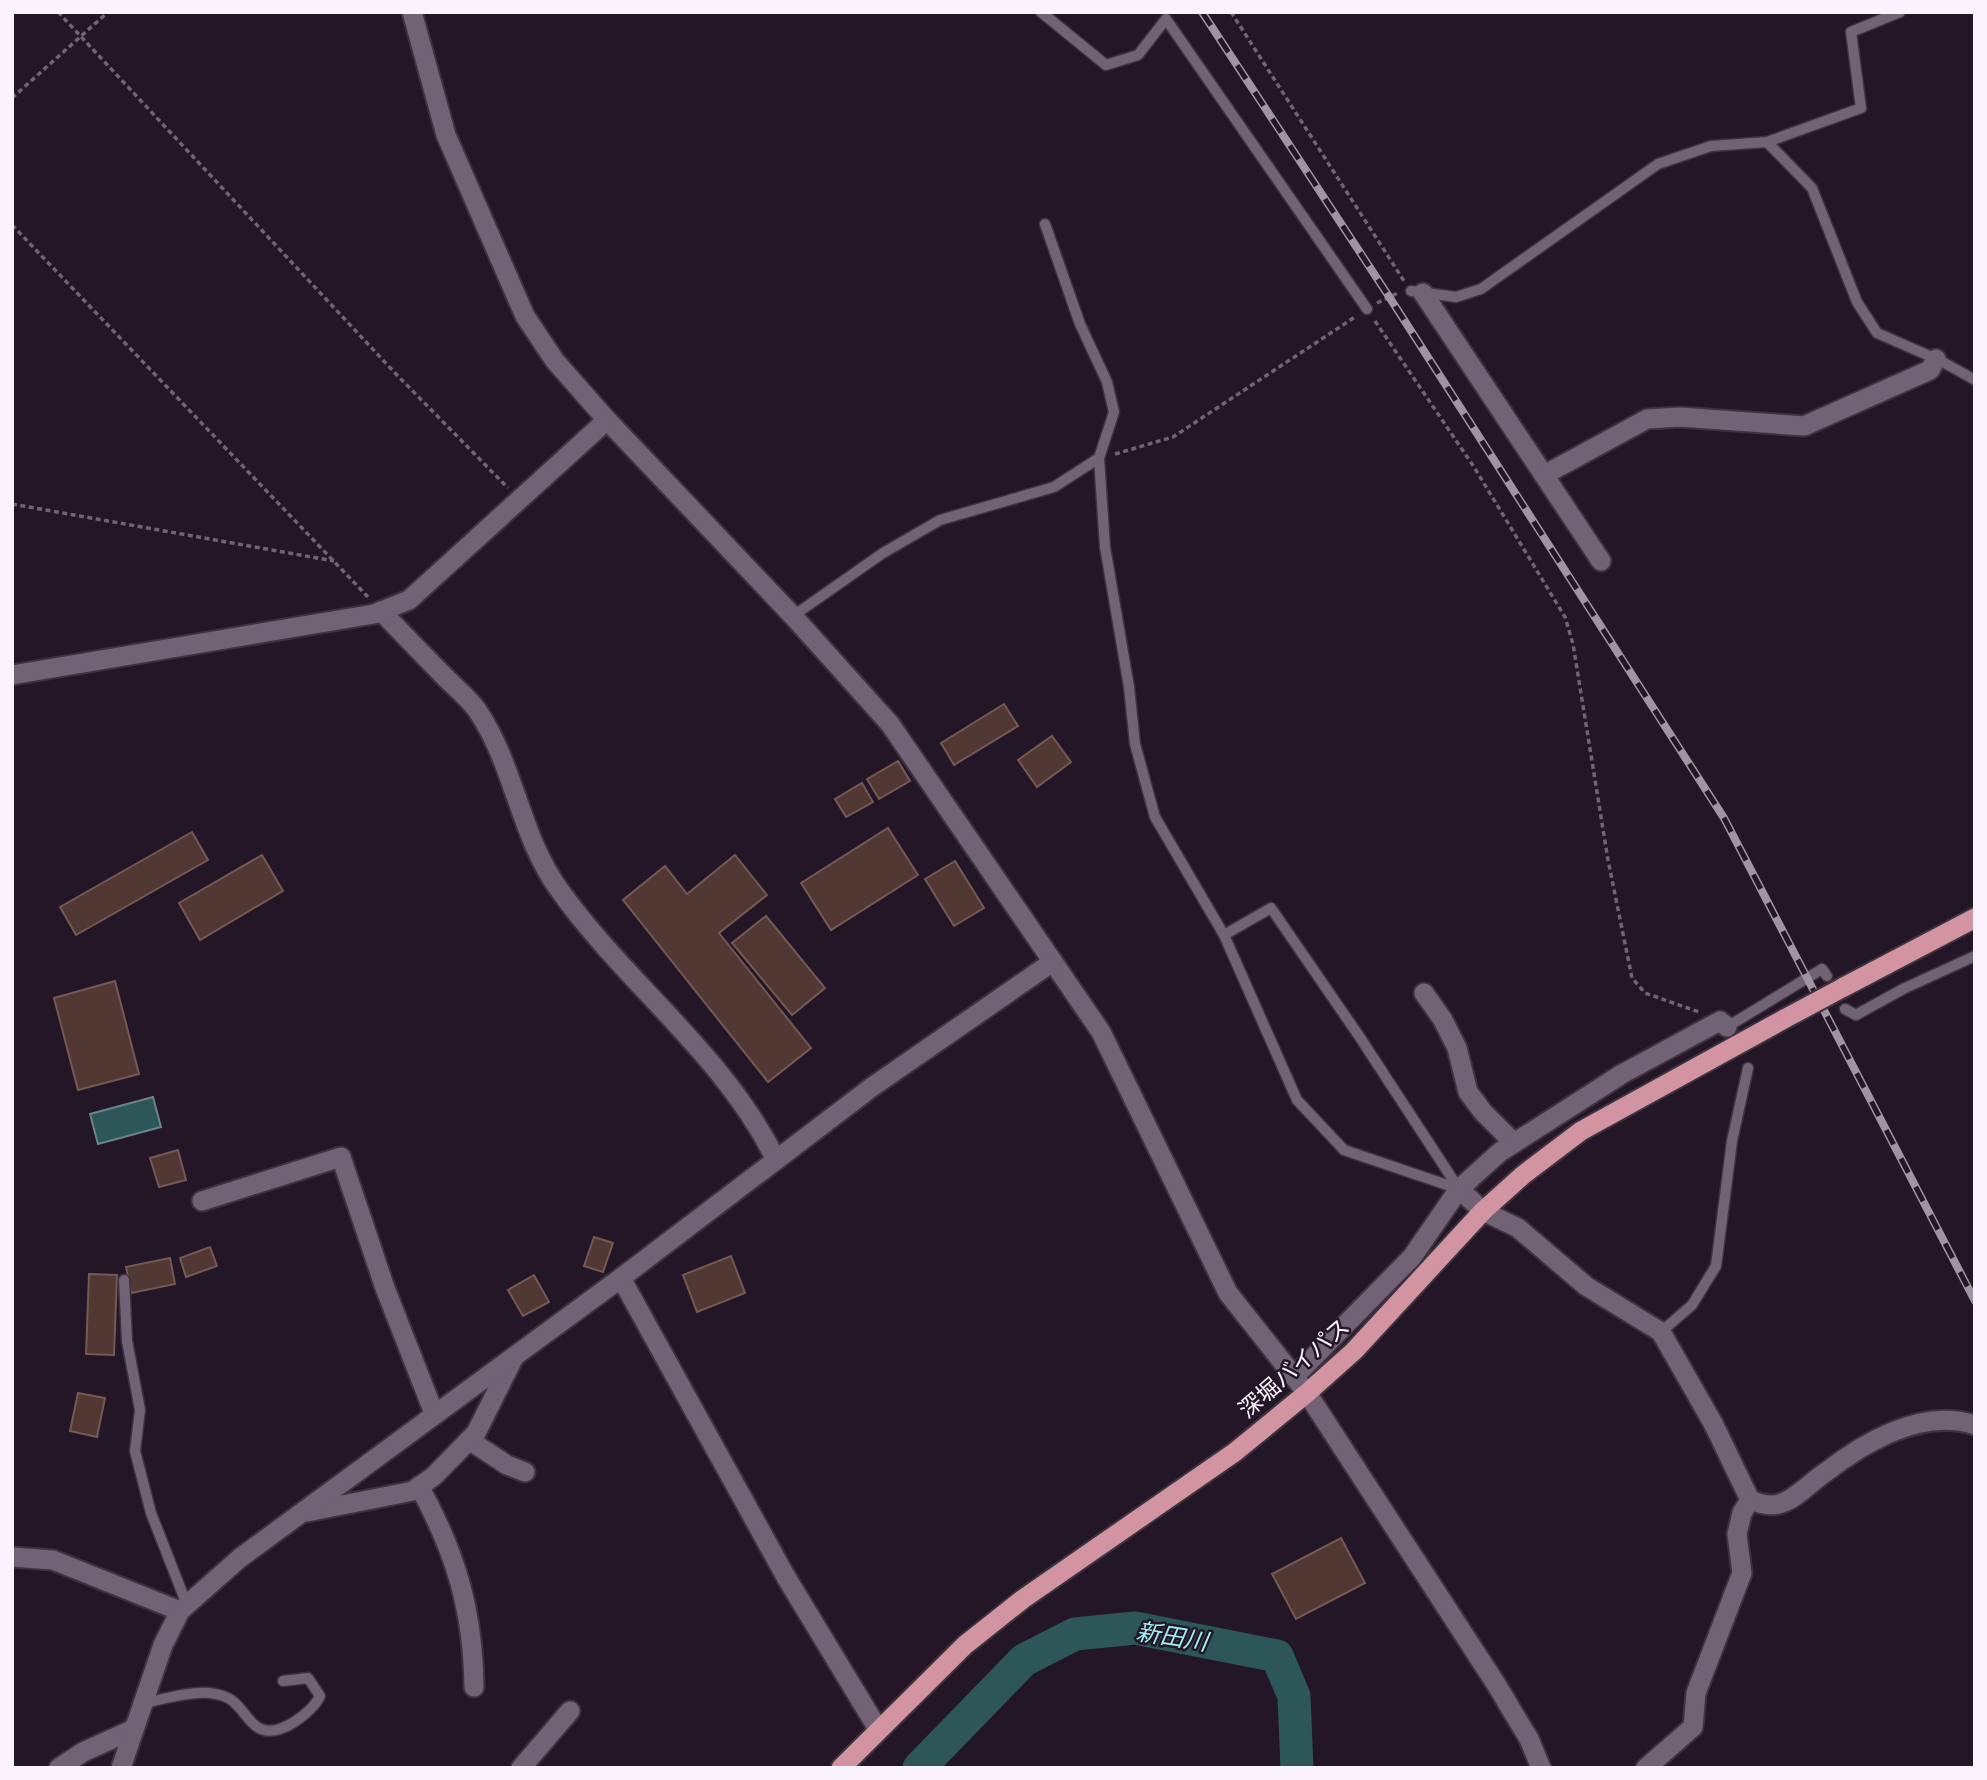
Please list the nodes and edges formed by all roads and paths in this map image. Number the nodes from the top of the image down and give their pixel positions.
1 (58, 12) edge
2 (108, 12) edge
3 (412, 12) edge
4 (1041, 12) edge
5 (1231, 12) edge
6 (1900, 12) edge
7 (83, 37) junction
8 (12, 99) edge
9 (1767, 142) junction
10 (1045, 224) dead end
11 (12, 225) edge
12 (1417, 292) junction
13 (1367, 309) junction
14 (1936, 359) junction
15 (1975, 380) edge
16 (607, 420) junction
17 (1099, 458) junction
18 (1544, 475) junction
19 (519, 500) junction
20 (12, 504) edge
21 (335, 561) junction
22 (1601, 561) dead end
23 (381, 611) junction
24 (793, 616) junction
25 (12, 675) edge
26 (1975, 918) edge
27 (1224, 935) junction
28 (1975, 956) edge
29 (1051, 963) junction
30 (1834, 982) junction
31 (1424, 993) dead end
32 (1845, 1009) dead end
33 (1724, 1024) junction
34 (1748, 1068) dead end
35 (1514, 1143) junction
36 (776, 1160) junction
37 (1459, 1189) junction
38 (202, 1200) dead end
39 (1483, 1211) junction
40 (621, 1278) junction
41 (124, 1280) dead end
42 (1661, 1332) junction
43 (516, 1354) junction
44 (1301, 1385) junction
45 (434, 1413) junction
46 (1975, 1425) edge
47 (469, 1440) junction
48 (525, 1472) dead end
49 (419, 1486) junction
50 (1750, 1500) junction
51 (300, 1513) junction
52 (12, 1557) edge
53 (184, 1608) junction
54 (283, 1681) dead end
55 (474, 1688) dead end
56 (143, 1703) junction
57 (570, 1711) dead end
58 (134, 1729) junction
59 (878, 1729) junction
60 (59, 1768) edge
61 (121, 1768) edge
62 (521, 1768) edge
63 (841, 1768) edge
64 (1541, 1768) edge
65 (1646, 1768) edge

1 - 7 path
2 - 7 path
3 - 16 street
4 - 13 lane
5 - 12 path
6 - 9 lane
7 - 8 path
7 - 19 path
9 - 12 lane
9 - 14 lane
10 - 17 lane
11 - 21 path
12 - 13 path
12 - 18 street
13 - 17 path
13 - 33 path
14 - 15 lane
14 - 18 street
16 - 19 street
16 - 24 street
17 - 24 lane
17 - 27 lane
18 - 22 street
19 - 23 street
20 - 21 path
21 - 23 path
23 - 25 street
23 - 36 street
24 - 29 street
26 - 30 highway
27 - 37 lane
27 - 37 lane
28 - 32 lane
29 - 36 street
29 - 44 street
30 - 33 lane
30 - 39 highway, 深堀バイパス, bridge
31 - 35 street
33 - 35 street
34 - 42 lane
35 - 37 street
36 - 40 street
37 - 39 street
37 - 44 street
38 - 45 street
39 - 42 street
39 - 44 highway, 深堀バイパス
40 - 43 street
40 - 59 street
41 - 53 lane
42 - 50 street
43 - 45 street
43 - 47 street
44 - 59 highway, 深堀バイパス
44 - 64 street
45 - 51 street
46 - 50 street
47 - 48 street
47 - 49 street
49 - 51 street
49 - 55 street
50 - 65 street
51 - 53 street
52 - 53 street
53 - 56 street
54 - 56 lane
56 - 58 street
57 - 62 street
58 - 60 street
58 - 61 street
59 - 63 highway, 深堀バイパス

